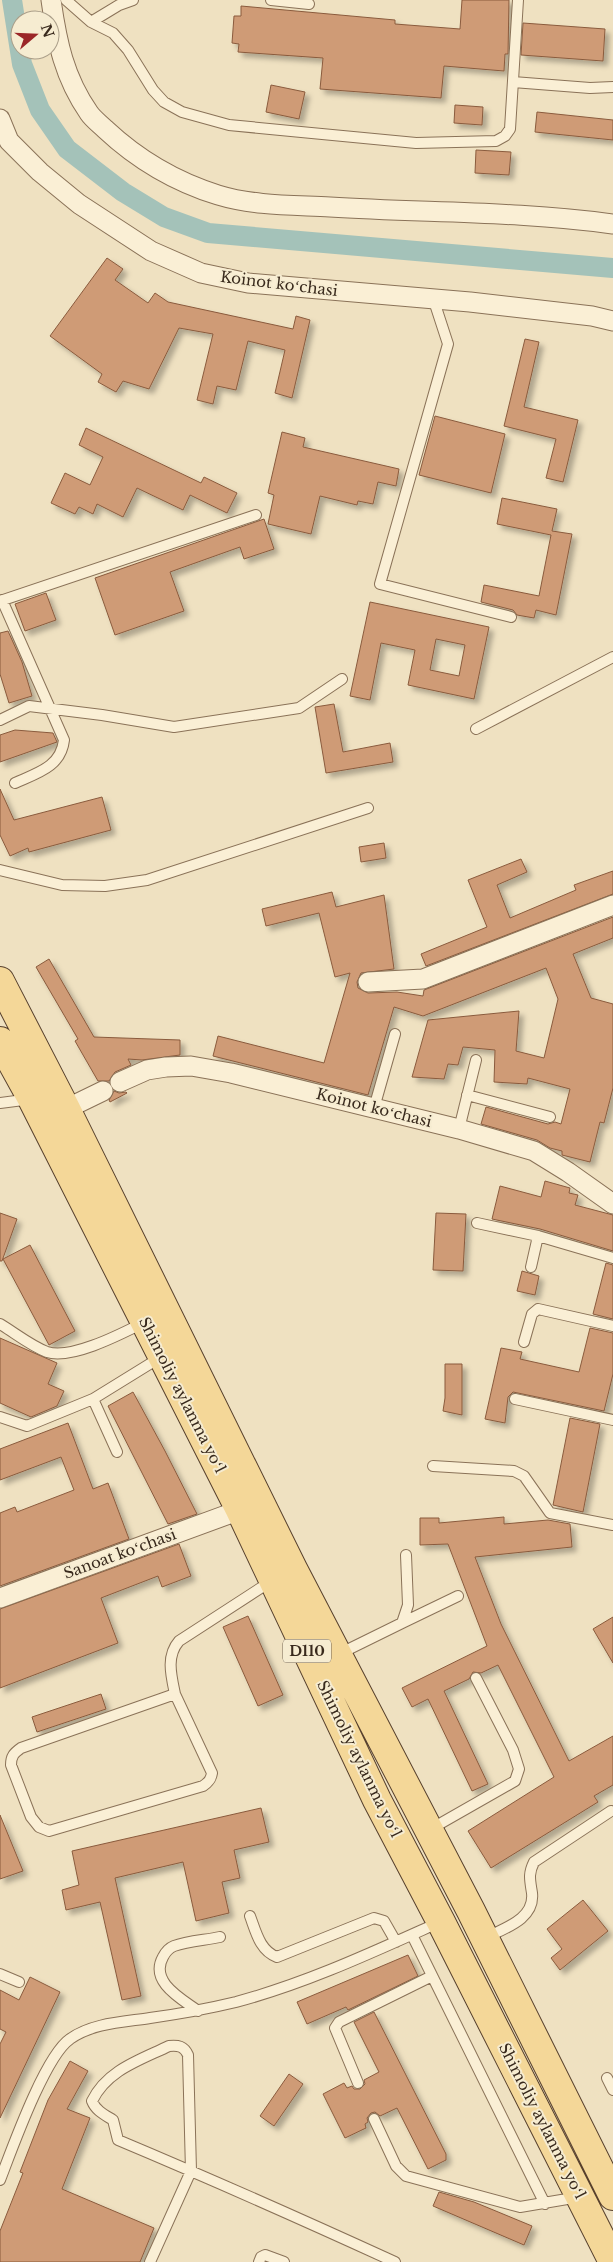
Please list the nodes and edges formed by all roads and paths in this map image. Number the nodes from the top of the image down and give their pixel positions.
1 (51, 0) edge
2 (66, 0) edge
3 (133, 0) edge
4 (271, 0) edge
5 (518, 0) edge
6 (309, 4) dead end
7 (91, 22) junction
8 (513, 82) junction
9 (613, 87) edge
10 (0, 119) edge
11 (613, 224) edge
12 (433, 298) junction
13 (613, 321) edge
14 (256, 515) dead end
15 (1, 600) edge
16 (511, 617) dead end
17 (613, 657) edge
18 (342, 679) dead end
19 (52, 709) junction
20 (0, 720) edge
21 (476, 729) dead end
22 (15, 783) dead end
23 (368, 808) dead end
24 (0, 870) edge
25 (613, 905) edge
26 (0, 981) edge
27 (368, 982) dead end
28 (395, 1034) dead end
29 (0, 1041) edge
30 (476, 1060) dead end
31 (120, 1082) dead end
32 (103, 1091) dead end
33 (467, 1094) junction
34 (32, 1099) junction
35 (0, 1103) edge
36 (374, 1108) junction
37 (66, 1110) junction
38 (550, 1117) dead end
39 (458, 1129) junction
40 (613, 1204) edge
41 (477, 1223) dead end
42 (538, 1236) junction
43 (613, 1258) edge
44 (531, 1267) dead end
45 (144, 1322) junction
46 (0, 1324) edge
47 (613, 1326) edge
48 (524, 1342) dead end
49 (162, 1356) junction
50 (93, 1399) junction
51 (515, 1399) dead end
52 (0, 1417) edge
53 (613, 1420) edge
54 (117, 1452) dead end
55 (433, 1466) dead end
56 (240, 1510) junction
57 (613, 1525) edge
58 (406, 1555) dead end
59 (273, 1580) junction
60 (458, 1596) dead end
61 (0, 1598) edge
62 (402, 1623) junction
63 (338, 1655) junction
64 (476, 1678) dead end
65 (175, 1694) junction
66 (404, 1784) junction
67 (377, 1800) junction
68 (612, 1811) dead end
69 (428, 1830) junction
70 (250, 1916) dead end
71 (441, 1922) junction
72 (412, 1935) junction
73 (220, 1937) dead end
74 (484, 1938) junction
75 (396, 1942) junction
76 (0, 1974) edge
77 (432, 1976) junction
78 (19, 1982) dead end
79 (198, 2011) junction
80 (607, 2078) dead end
81 (358, 2083) dead end
82 (613, 2090) edge
83 (374, 2119) dead end
84 (191, 2171) junction
85 (0, 2180) edge
86 (580, 2196) junction
87 (613, 2196) edge
88 (545, 2204) junction
89 (150, 2262) edge
90 (259, 2262) edge
91 (284, 2262) edge
92 (395, 2262) edge
93 (613, 2262) edge

1 - 11 street
2 - 7 lane
3 - 7 lane
4 - 6 lane
5 - 8 lane
7 - 8 lane
8 - 9 lane
10 - 12 street, Koinot koʻchasi
12 - 13 street, Koinot koʻchasi
12 - 16 lane
14 - 15 lane
15 - 19 lane
17 - 21 lane
18 - 19 lane
19 - 20 lane
19 - 22 lane
23 - 24 lane
25 - 27 street
26 - 37 main road, Shimoliy aylanma yoʻl / D110
28 - 36 lane
29 - 34 main road, Shimoliy aylanma yoʻl / D110
30 - 33 lane
31 - 36 street, Koinot koʻchasi
32 - 37 street
33 - 38 lane
33 - 39 lane
34 - 35 lane
34 - 45 main road, Shimoliy aylanma yoʻl / D110
36 - 39 street, Koinot koʻchasi
37 - 63 main road, Shimoliy aylanma yoʻl / D110
39 - 40 street, Koinot koʻchasi
41 - 42 lane
42 - 43 lane
42 - 44 lane
45 - 46 lane
45 - 49 main road, Shimoliy aylanma yoʻl / D110
47 - 48 lane
49 - 50 lane
49 - 56 main road, Shimoliy aylanma yoʻl / D110
50 - 52 lane
50 - 54 lane
51 - 53 lane
55 - 57 lane
56 - 59 main road, Shimoliy aylanma yoʻl / D110
56 - 61 street, Sanoat koʻchasi
58 - 62 lane
59 - 65 lane
59 - 67 main road, Shimoliy aylanma yoʻl / D110
60 - 62 lane
62 - 63 lane
63 - 66 main road, Shimoliy aylanma yoʻl / D110
64 - 69 lane
65 - 65 lane
66 - 67 main road
66 - 69 main road, Shimoliy aylanma yoʻl / D110
67 - 71 main road, Shimoliy aylanma yoʻl / D110
68 - 74 lane
69 - 74 main road, Shimoliy aylanma yoʻl / D110
70 - 75 lane
71 - 72 lane
71 - 86 main road, Shimoliy aylanma yoʻl / D110
72 - 75 lane
72 - 77 lane
73 - 79 lane
74 - 87 main road, Shimoliy aylanma yoʻl / D110
75 - 79 lane
76 - 78 lane
77 - 81 lane
77 - 88 lane
79 - 85 lane
80 - 82 lane
83 - 88 lane
84 - 84 lane
84 - 89 lane
84 - 92 lane
86 - 88 lane
86 - 93 main road, Shimoliy aylanma yoʻl / D110
90 - 91 lane

